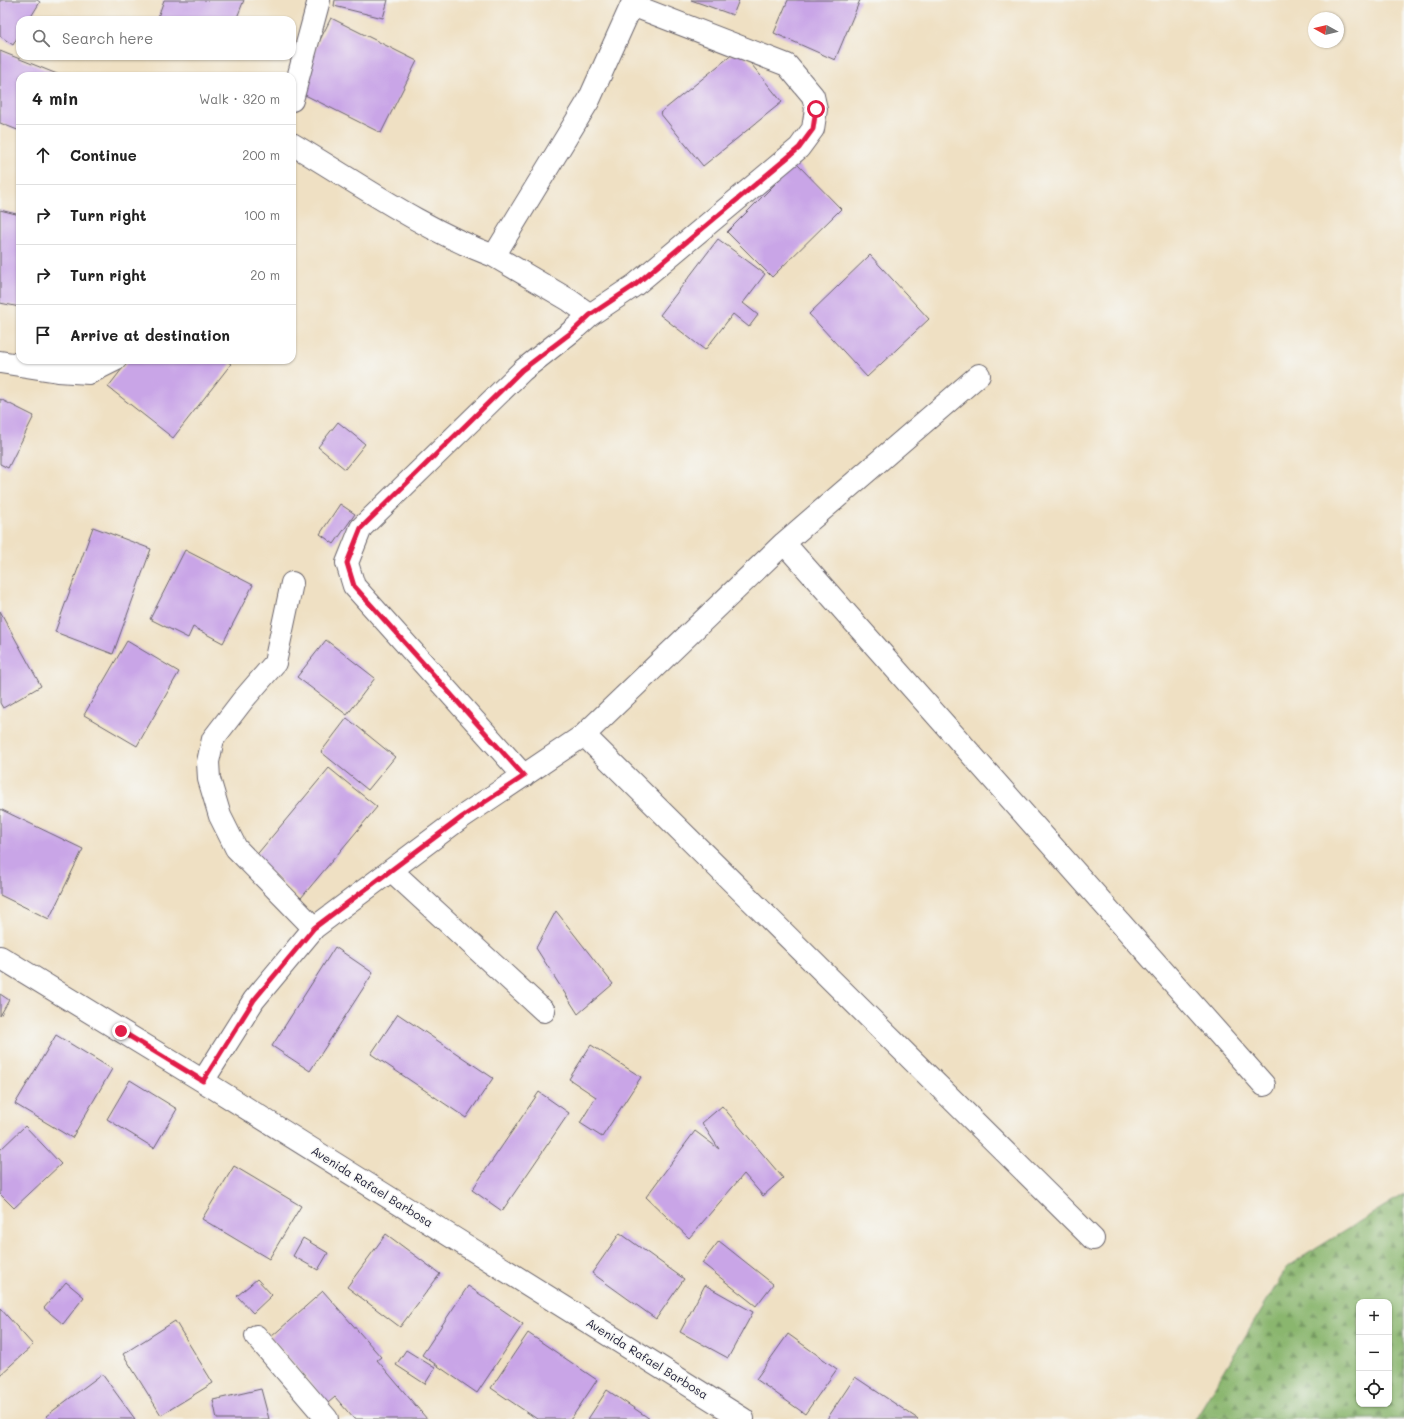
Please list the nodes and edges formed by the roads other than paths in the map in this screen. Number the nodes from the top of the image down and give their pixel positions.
1 (319, 0) edge
2 (633, 2) edge
3 (296, 85) edge
4 (296, 146) edge
5 (494, 256) junction
6 (590, 315) junction
7 (0, 362) edge
8 (107, 364) edge
9 (979, 374) dead end
10 (784, 543) junction
11 (292, 583) dead end
12 (584, 734) junction
13 (524, 776) junction
14 (392, 871) junction
15 (314, 928) junction
16 (0, 957) edge
17 (544, 1011) dead end
18 (203, 1081) junction
19 (1264, 1085) dead end
20 (1093, 1239) dead end
21 (256, 1336) dead end
22 (327, 1419) edge
23 (743, 1419) edge

1 - 3 street
2 - 5 street
2 - 6 street
4 - 5 street
5 - 6 street
6 - 13 street
7 - 8 street
9 - 10 street
10 - 12 street
10 - 19 street
11 - 15 street
12 - 13 street
12 - 20 street
13 - 14 street
14 - 15 street
14 - 17 street
15 - 18 street
16 - 18 street, Avenida Rafael Barbosa
18 - 23 street, Avenida Rafael Barbosa
21 - 22 street

